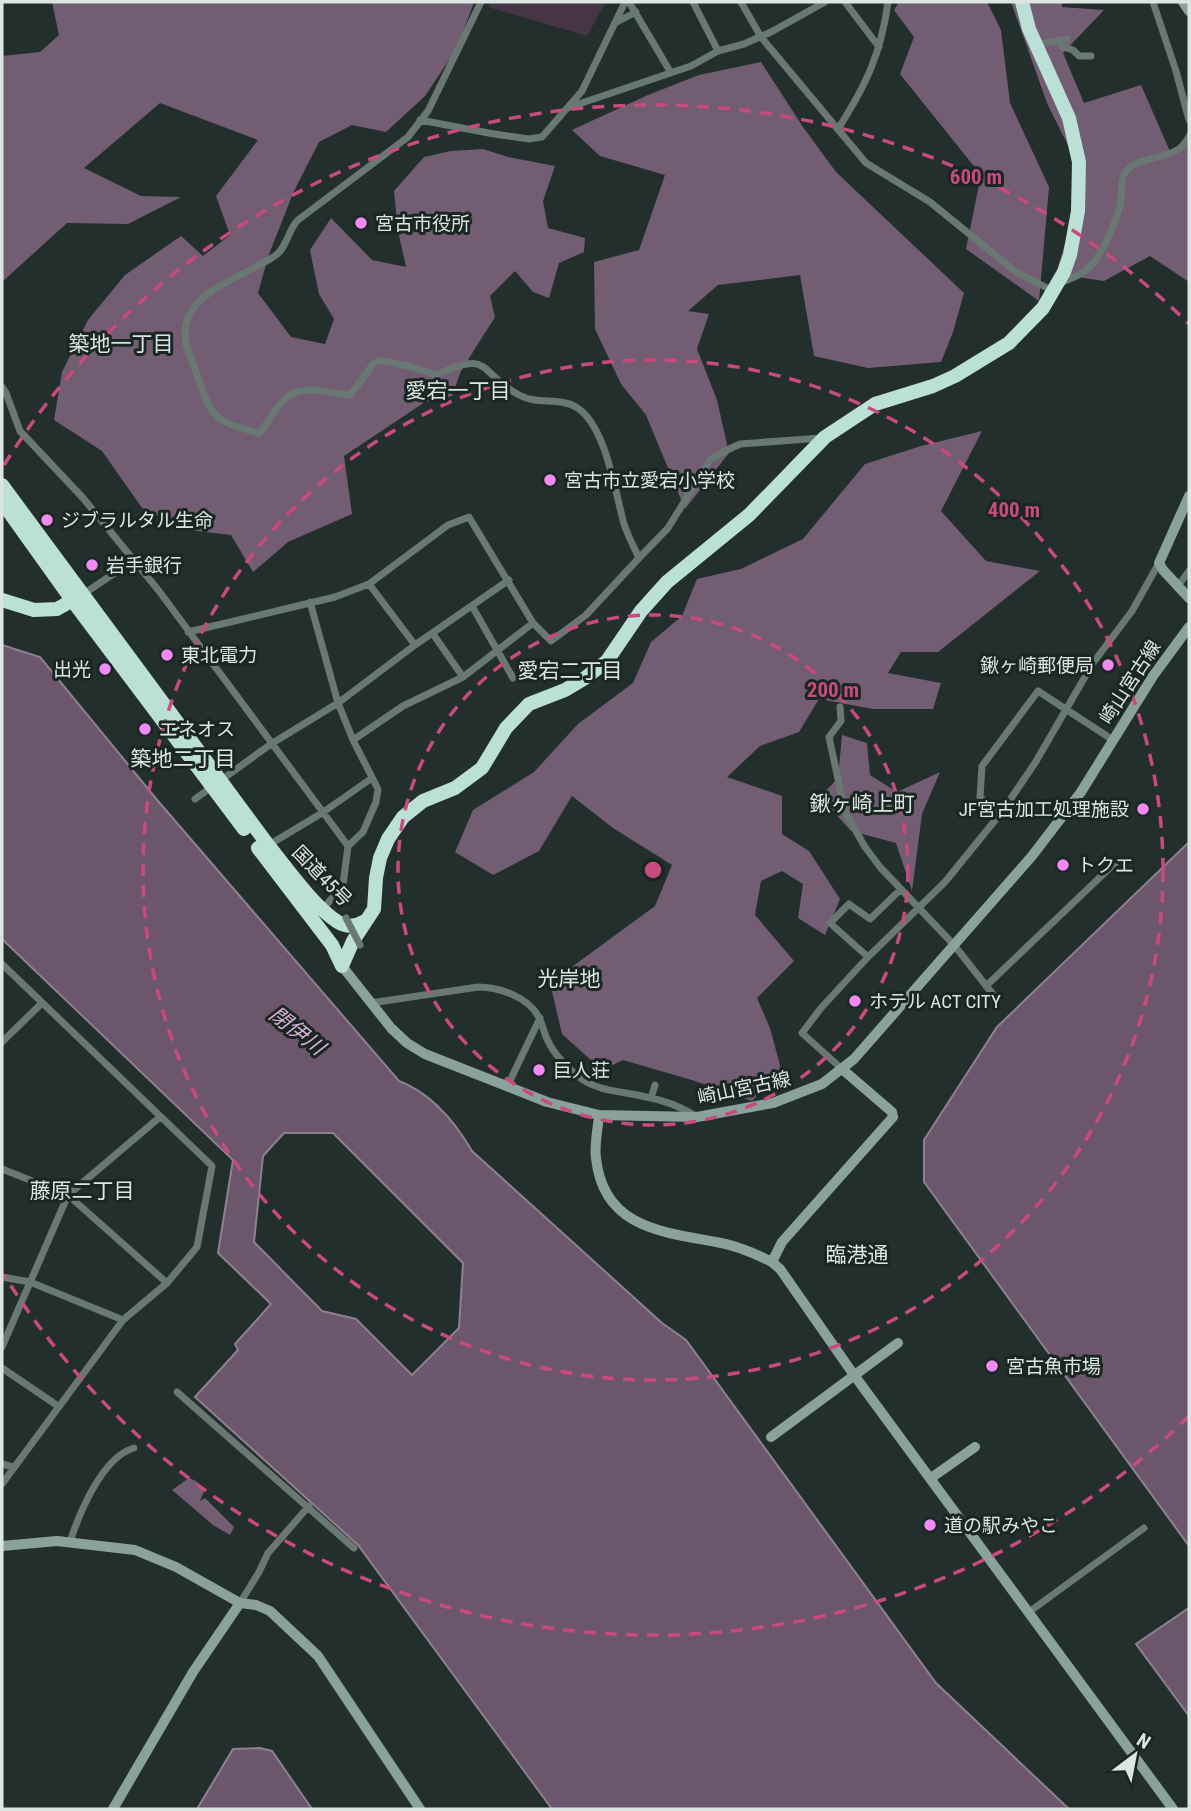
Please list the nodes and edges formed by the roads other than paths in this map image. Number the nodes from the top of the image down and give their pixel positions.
1 (481, 2) edge
2 (627, 2) edge
3 (693, 2) edge
4 (741, 2) edge
5 (825, 2) edge
6 (845, 2) edge
7 (888, 2) edge
8 (1021, 2) edge
9 (1153, 2) edge
10 (1183, 2) edge
11 (1189, 11) edge
12 (636, 12) junction
13 (613, 24) junction
14 (761, 37) junction
15 (1035, 45) junction
16 (879, 47) junction
17 (718, 51) junction
18 (1091, 56) dead end
19 (671, 74) junction
20 (569, 108) junction
21 (420, 120) junction
22 (1189, 120) edge
23 (838, 129) junction
24 (1189, 137) edge
25 (1055, 288) junction
26 (2, 387) edge
27 (825, 437) junction
28 (2, 485) edge
29 (1189, 496) edge
30 (2, 502) edge
31 (639, 558) junction
32 (134, 560) junction
33 (1159, 564) junction
34 (1189, 571) edge
35 (509, 580) junction
36 (369, 584) junction
37 (1178, 586) junction
38 (77, 597) junction
39 (1189, 598) edge
40 (2, 600) edge
41 (310, 602) junction
42 (472, 606) junction
43 (533, 623) junction
44 (1189, 627) edge
45 (188, 632) junction
46 (433, 634) junction
47 (415, 645) junction
48 (499, 650) junction
49 (463, 677) junction
50 (513, 678) dead end
51 (338, 703) junction
52 (840, 707) dead end
53 (1065, 708) junction
54 (353, 740) junction
55 (1113, 740) junction
56 (271, 744) junction
57 (372, 778) junction
58 (217, 783) junction
59 (195, 799) dead end
60 (322, 813) junction
61 (1001, 813) junction
62 (348, 846) junction
63 (264, 848) junction
64 (1116, 862) dead end
65 (298, 883) junction
66 (901, 889) junction
67 (919, 908) junction
68 (323, 909) junction
69 (354, 930) junction
70 (332, 938) junction
71 (954, 945) junction
72 (868, 957) junction
73 (2, 964) edge
74 (342, 967) junction
75 (986, 986) junction
76 (995, 997) dead end
77 (42, 1003) junction
78 (371, 1003) junction
79 (540, 1018) junction
80 (2, 1042) edge
81 (842, 1069) junction
82 (655, 1086) dead end
83 (507, 1087) junction
84 (651, 1098) junction
85 (599, 1115) junction
86 (160, 1117) junction
87 (697, 1117) junction
88 (2, 1169) edge
89 (68, 1195) junction
90 (772, 1262) junction
91 (2, 1277) edge
92 (30, 1282) junction
93 (167, 1283) junction
94 (123, 1320) junction
95 (898, 1343) dead end
96 (2, 1347) edge
97 (2, 1368) edge
98 (854, 1375) junction
99 (177, 1392) dead end
100 (58, 1406) junction
101 (771, 1437) dead end
102 (975, 1447) dead end
103 (134, 1448) dead end
104 (2, 1464) edge
105 (13, 1468) junction
106 (931, 1478) junction
107 (2, 1485) edge
108 (309, 1506) junction
109 (1144, 1528) dead end
110 (70, 1542) junction
111 (2, 1546) edge
112 (354, 1548) dead end
113 (240, 1603) junction
114 (1029, 1612) junction
115 (113, 1809) edge
116 (420, 1809) edge
117 (1172, 1809) edge

1 - 21 street
2 - 12 street
2 - 13 street
3 - 17 street
4 - 14 street
5 - 14 street
6 - 16 street
7 - 16 street
8 - 15 highway
9 - 22 street
10 - 11 street
12 - 13 street
12 - 19 street
13 - 20 street
14 - 17 street
14 - 23 street
15 - 18 street
15 - 25 highway
16 - 23 street
17 - 19 street
19 - 20 street
20 - 21 street
21 - 31 street
23 - 25 street
24 - 25 street
25 - 27 highway
26 - 32 street
27 - 31 street
27 - 69 highway, 国道45号
28 - 38 highway, 国道45号
29 - 33 street
30 - 38 highway, 国道45号
31 - 43 street
32 - 38 street
32 - 45 street
33 - 37 street
33 - 53 street
34 - 37 street
35 - 36 street
35 - 42 street
35 - 43 street
36 - 41 street
36 - 47 street
37 - 39 street
38 - 40 highway
38 - 58 highway, 国道45号
41 - 45 street
41 - 51 street
42 - 46 street
42 - 48 street
43 - 48 street
44 - 55 street, 崎山宮古線
45 - 56 street
46 - 47 street
46 - 49 street
47 - 51 street
48 - 49 street
48 - 50 street
49 - 54 street
51 - 54 street
51 - 56 street
52 - 66 street
53 - 55 street
53 - 61 street
53 - 61 street
54 - 57 street
55 - 71 street, 崎山宮古線
56 - 58 street
56 - 60 street
57 - 60 street
57 - 62 street
58 - 59 street
58 - 63 highway, 国道45号
60 - 62 street
60 - 63 street
61 - 67 street
62 - 68 street
63 - 65 highway, 国道45号
63 - 70 highway, 国道45号
64 - 75 street
65 - 68 highway, 国道45号
65 - 70 highway
66 - 67 street
66 - 72 street
67 - 71 street
67 - 72 street
68 - 69 highway, 国道45号
69 - 70 highway, 国道45号
69 - 74 highway
70 - 74 highway
71 - 75 street
71 - 81 street, 崎山宮古線
72 - 81 street
73 - 77 street
74 - 78 street, 崎山宮古線
75 - 76 street
77 - 80 street
77 - 86 street
78 - 79 street
78 - 83 street, 崎山宮古線
79 - 83 street
79 - 84 street
81 - 87 street, 崎山宮古線
81 - 90 street
82 - 84 street
83 - 85 street, 崎山宮古線
84 - 87 street
85 - 87 street, 崎山宮古線
85 - 90 street
86 - 89 street
86 - 93 street
88 - 89 street
89 - 92 street
89 - 93 street
90 - 98 street
91 - 92 street
92 - 94 street
92 - 96 street
93 - 94 street
94 - 100 street
95 - 98 street
97 - 100 street
98 - 101 street
98 - 106 street
99 - 108 street
100 - 105 street
102 - 106 street
103 - 110 street
104 - 105 street
105 - 107 street
106 - 114 street
108 - 112 street
108 - 113 street
109 - 114 street
110 - 111 street
110 - 113 street
113 - 115 street
113 - 116 street
114 - 117 street

